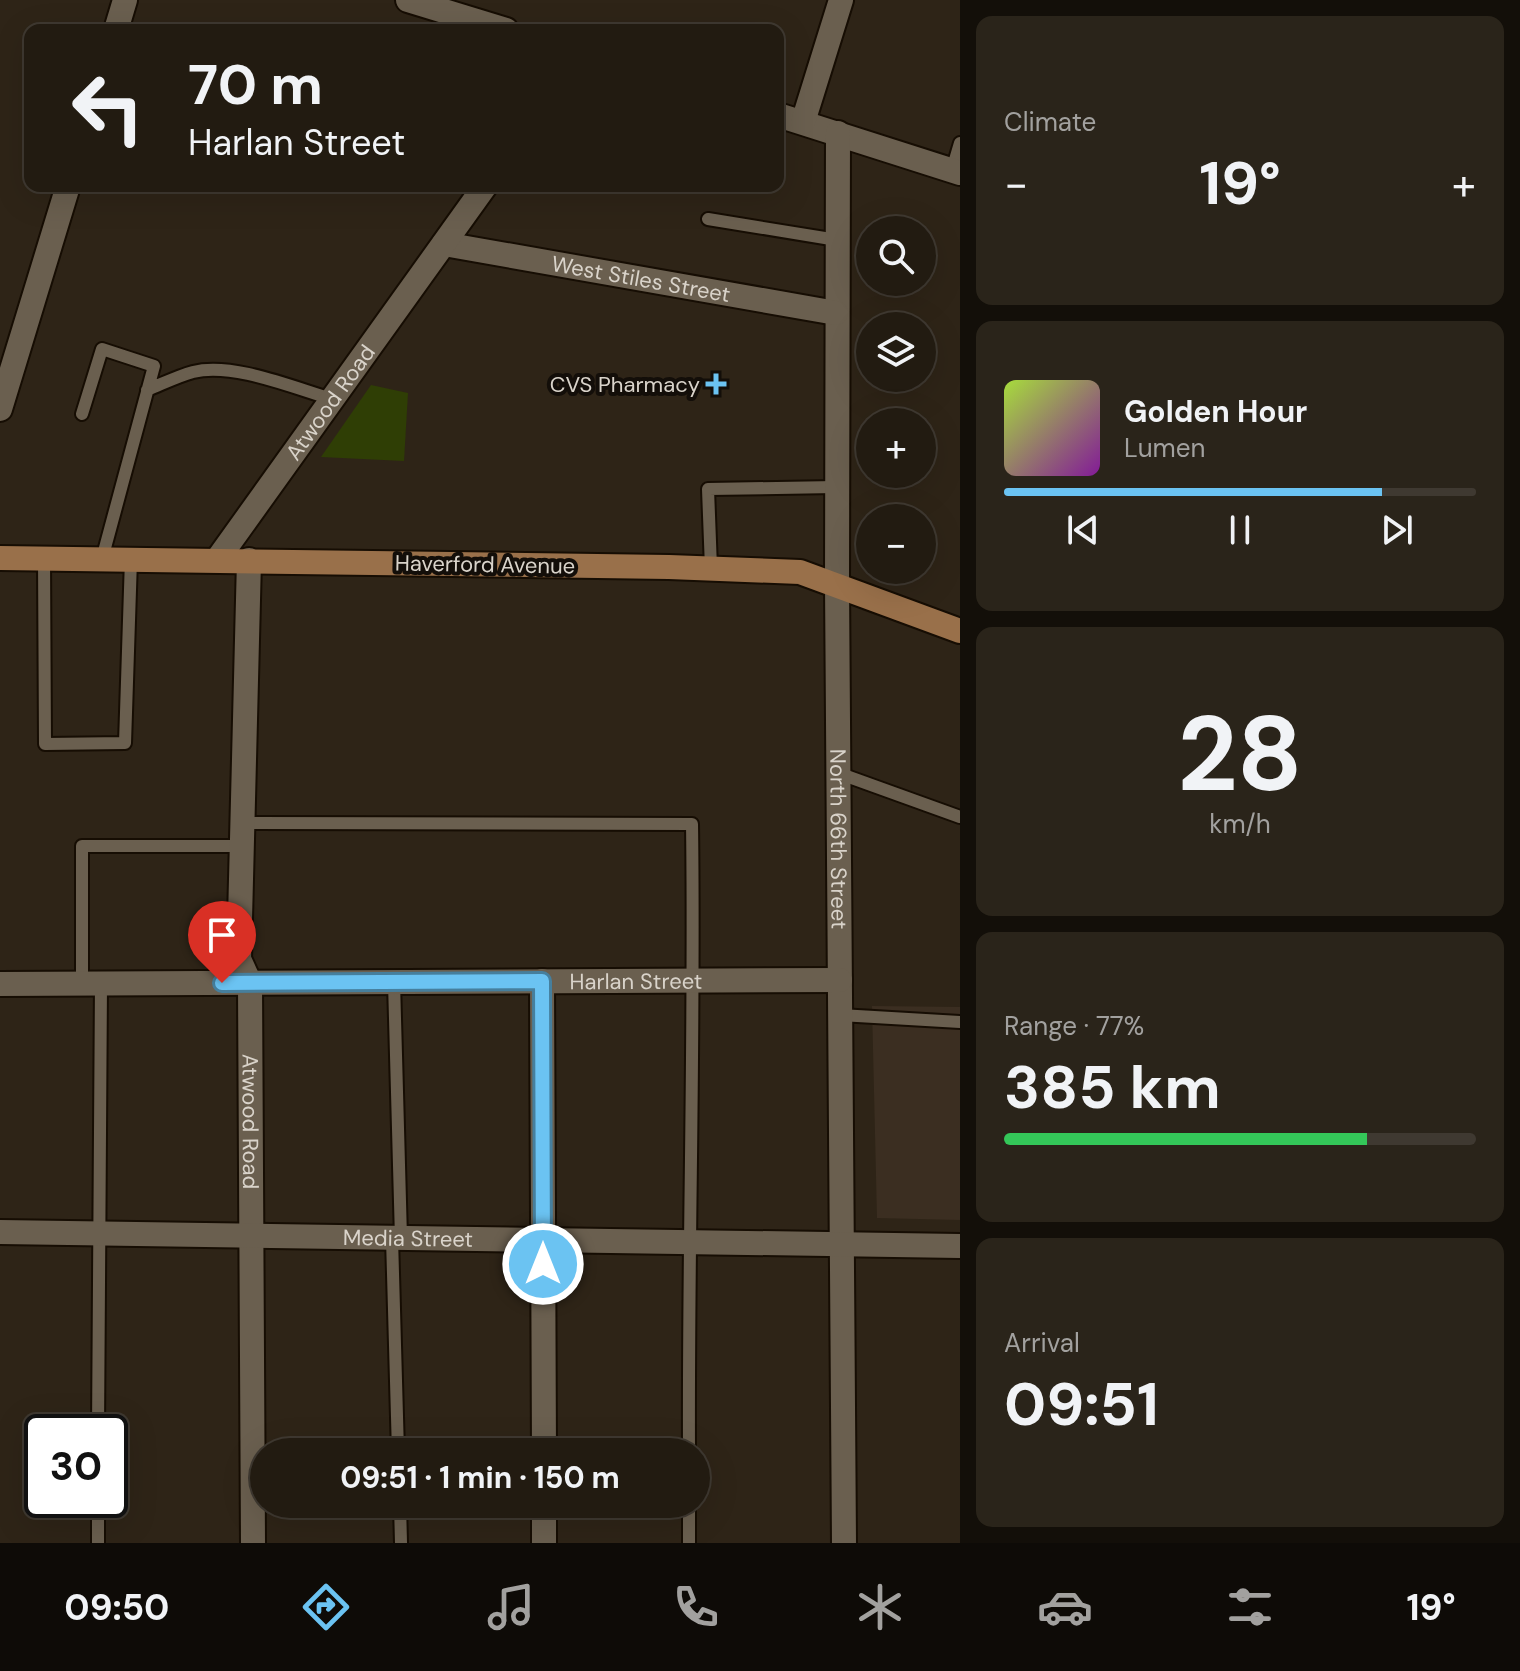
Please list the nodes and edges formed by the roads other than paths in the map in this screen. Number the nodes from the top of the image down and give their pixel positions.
1 (125, 0) edge
2 (408, 0) edge
3 (841, 0) edge
4 (479, 10) edge
5 (118, 24) edge
6 (498, 24) edge
7 (784, 117) edge
8 (803, 122) junction
9 (838, 133) junction
10 (960, 143) edge
11 (956, 171) edge
12 (66, 192) edge
13 (481, 192) edge
14 (708, 219) dead end
15 (837, 240) junction
16 (444, 244) junction
17 (836, 313) junction
18 (147, 390) junction
19 (332, 399) junction
20 (0, 409) edge
21 (82, 414) dead end
22 (836, 487) junction
23 (0, 558) edge
24 (44, 558) junction
25 (102, 559) junction
26 (131, 559) junction
27 (217, 560) junction
28 (249, 560) junction
29 (711, 568) junction
30 (837, 584) junction
31 (960, 631) edge
32 (838, 773) junction
33 (960, 817) edge
34 (244, 834) junction
35 (840, 980) junction
36 (542, 981) junction
37 (694, 981) junction
38 (394, 982) junction
39 (91, 983) junction
40 (250, 983) junction
41 (0, 984) edge
42 (840, 1015) junction
43 (960, 1022) edge
44 (0, 1232) edge
45 (98, 1234) junction
46 (251, 1235) junction
47 (396, 1238) junction
48 (543, 1240) junction
49 (688, 1241) junction
50 (841, 1244) junction
51 (960, 1246) edge
52 (98, 1414) edge
53 (398, 1438) edge
54 (544, 1438) edge
55 (689, 1438) edge
56 (98, 1518) edge
57 (400, 1518) edge
58 (544, 1518) edge
59 (689, 1518) edge
60 (98, 1543) edge
61 (253, 1543) edge
62 (401, 1543) edge
63 (544, 1543) edge
64 (689, 1543) edge
65 (844, 1543) edge

1 - 5 street
2 - 4 street
3 - 8 street
4 - 6 street
7 - 8 street
8 - 9 street
9 - 11 street
9 - 15 street, North 66th Street
10 - 11 lane
12 - 20 street
13 - 16 street, Atwood Road
14 - 15 lane
15 - 17 street, North 66th Street
16 - 17 street, West Stiles Street
16 - 19 street, Atwood Road
17 - 22 street, North 66th Street
18 - 19 lane
18 - 21 lane
18 - 25 lane
19 - 27 street, Atwood Road
22 - 29 lane
22 - 30 street, North 66th Street
23 - 24 main road, Haverford Avenue
24 - 25 main road, Haverford Avenue
24 - 26 lane
25 - 26 main road, Haverford Avenue
26 - 27 main road, Haverford Avenue
27 - 28 main road, Haverford Avenue
28 - 29 main road, Haverford Avenue
28 - 34 street, Atwood Road
29 - 30 main road, Haverford Avenue
30 - 31 main road, Haverford Avenue
30 - 32 street, North 66th Street
32 - 33 lane
32 - 35 street, North 66th Street
34 - 37 lane
34 - 39 lane
34 - 40 street, Atwood Road
35 - 37 street, Harlan Street
35 - 42 street, North 66th Street
36 - 37 street, Harlan Street
36 - 38 street, Harlan Street
36 - 48 street
37 - 49 lane
38 - 40 street, Harlan Street
38 - 47 lane
39 - 40 street, Harlan Street
39 - 41 street, Harlan Street
39 - 45 lane
40 - 46 street, Atwood Road
42 - 43 lane
42 - 50 street, North 66th Street
44 - 45 street, Media Street
45 - 46 street, Media Street
45 - 52 lane
46 - 47 street, Media Street
46 - 61 street, Atwood Road
47 - 48 street, Media Street
47 - 53 lane
48 - 49 street, Media Street
48 - 54 street
49 - 50 street, Media Street
49 - 55 lane
50 - 51 street, Media Street
50 - 65 street, North 66th Street
56 - 60 lane
57 - 62 lane
58 - 63 street
59 - 64 lane

